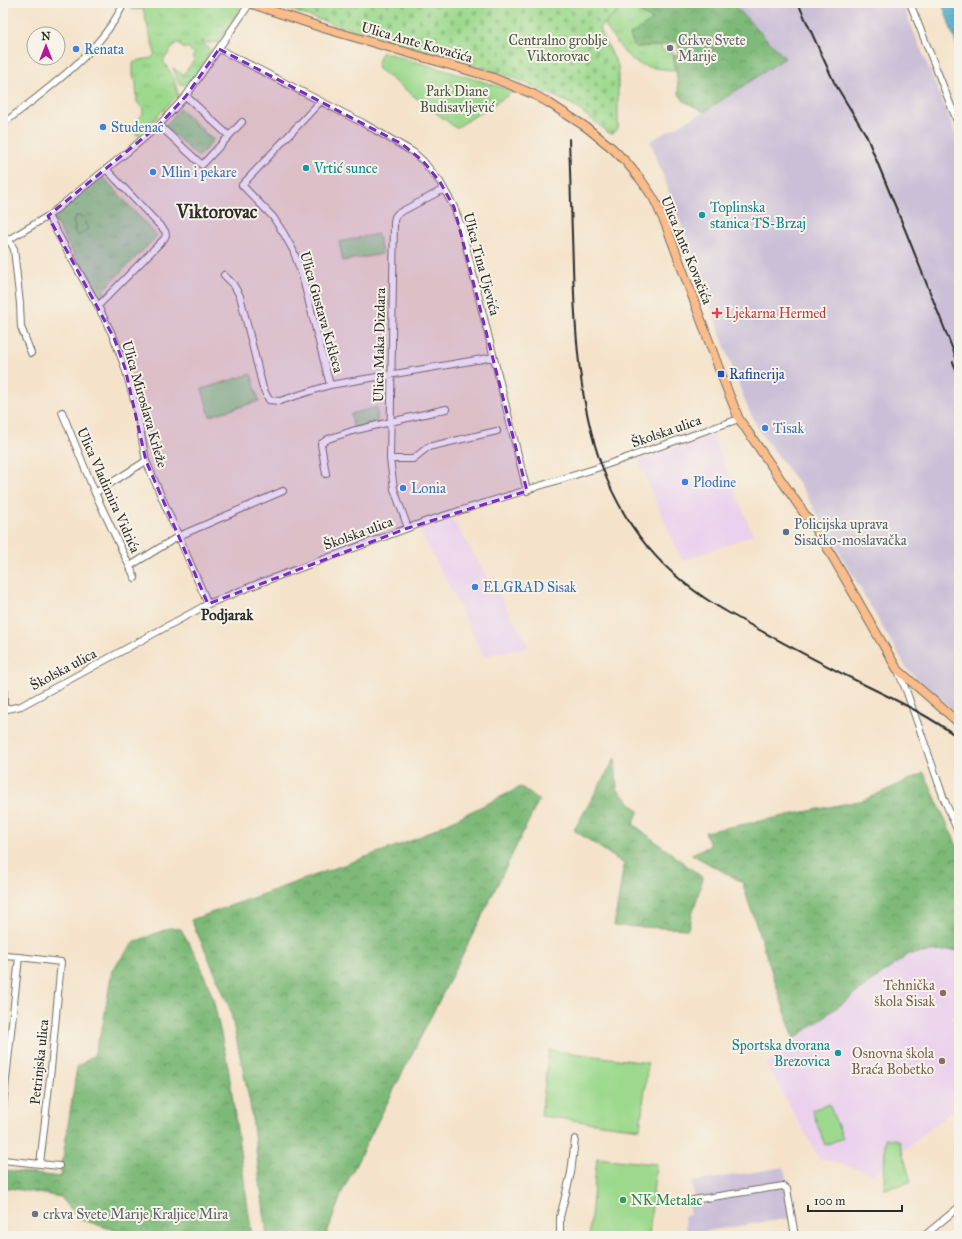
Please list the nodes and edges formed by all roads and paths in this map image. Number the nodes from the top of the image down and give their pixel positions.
1 (124, 3) edge
2 (250, 3) edge
3 (910, 3) edge
4 (219, 49) junction
5 (186, 96) junction
6 (320, 102) junction
7 (242, 122) dead end
8 (3, 124) edge
9 (159, 125) junction
10 (959, 126) edge
11 (229, 136) junction
12 (106, 169) junction
13 (444, 189) junction
14 (48, 216) junction
15 (6, 242) edge
16 (224, 275) dead end
17 (98, 306) junction
18 (31, 353) dead end
19 (494, 357) junction
20 (391, 375) junction
21 (330, 385) junction
22 (446, 408) dead end
23 (62, 412) dead end
24 (739, 419) junction
25 (390, 422) junction
26 (497, 431) dead end
27 (390, 459) junction
28 (146, 461) junction
29 (326, 474) dead end
30 (283, 491) dead end
31 (527, 491) junction
32 (96, 493) junction
33 (408, 528) junction
34 (179, 536) junction
35 (130, 566) junction
36 (135, 578) dead end
37 (208, 604) junction
38 (3, 669) edge
39 (897, 669) junction
40 (3, 704) edge
41 (3, 710) edge
42 (959, 723) edge
43 (959, 834) edge
44 (3, 956) edge
45 (19, 957) junction
46 (3, 1108) edge
47 (575, 1139) dead end
48 (3, 1160) edge
49 (40, 1164) junction
50 (59, 1166) dead end
51 (693, 1200) dead end
52 (959, 1207) edge
53 (560, 1236) edge
54 (796, 1236) edge
55 (924, 1236) edge

1 - 8 street
2 - 4 street
2 - 24 main road, Ulica Ante Kovačića
3 - 10 street
4 - 5 street
4 - 6 street, Ulica Tina Ujevića
5 - 9 street
5 - 11 street
6 - 13 street, Ulica Tina Ujevića
6 - 21 street, Ulica Gustava Krkleca
7 - 11 street
9 - 11 street
9 - 12 street
12 - 14 street
12 - 17 street
13 - 19 street, Ulica Tina Ujevića
13 - 20 street, Ulica Maka Dizdara
14 - 15 street
14 - 17 street, Ulica Miroslava Krleže
15 - 18 street
16 - 21 street
17 - 28 street, Ulica Miroslava Krleže
19 - 20 street
19 - 31 street, Ulica Tina Ujevića
20 - 21 street
20 - 25 street, Ulica Maka Dizdara
22 - 25 street
23 - 32 street, Ulica Vladimira Vidrića
24 - 31 street, Školska ulica
24 - 39 main road, Ulica Ante Kovačića
25 - 27 street, Ulica Maka Dizdara
25 - 29 street
26 - 27 street
27 - 33 street, Ulica Maka Dizdara
28 - 32 street
28 - 34 street, Ulica Miroslava Krleže
30 - 34 street
31 - 33 street, Školska ulica
32 - 35 street, Ulica Vladimira Vidrića
33 - 37 street, Školska ulica
34 - 35 street
34 - 37 street, Ulica Miroslava Krleže
35 - 36 street, Ulica Vladimira Vidrića
37 - 41 street, Školska ulica
38 - 40 main road
39 - 42 main road, Ulica Ante Kovačića
39 - 43 street
44 - 45 street
45 - 46 street
45 - 49 street, Petrinjska ulica
47 - 53 street
48 - 49 street
49 - 50 street
51 - 54 street
52 - 55 street

